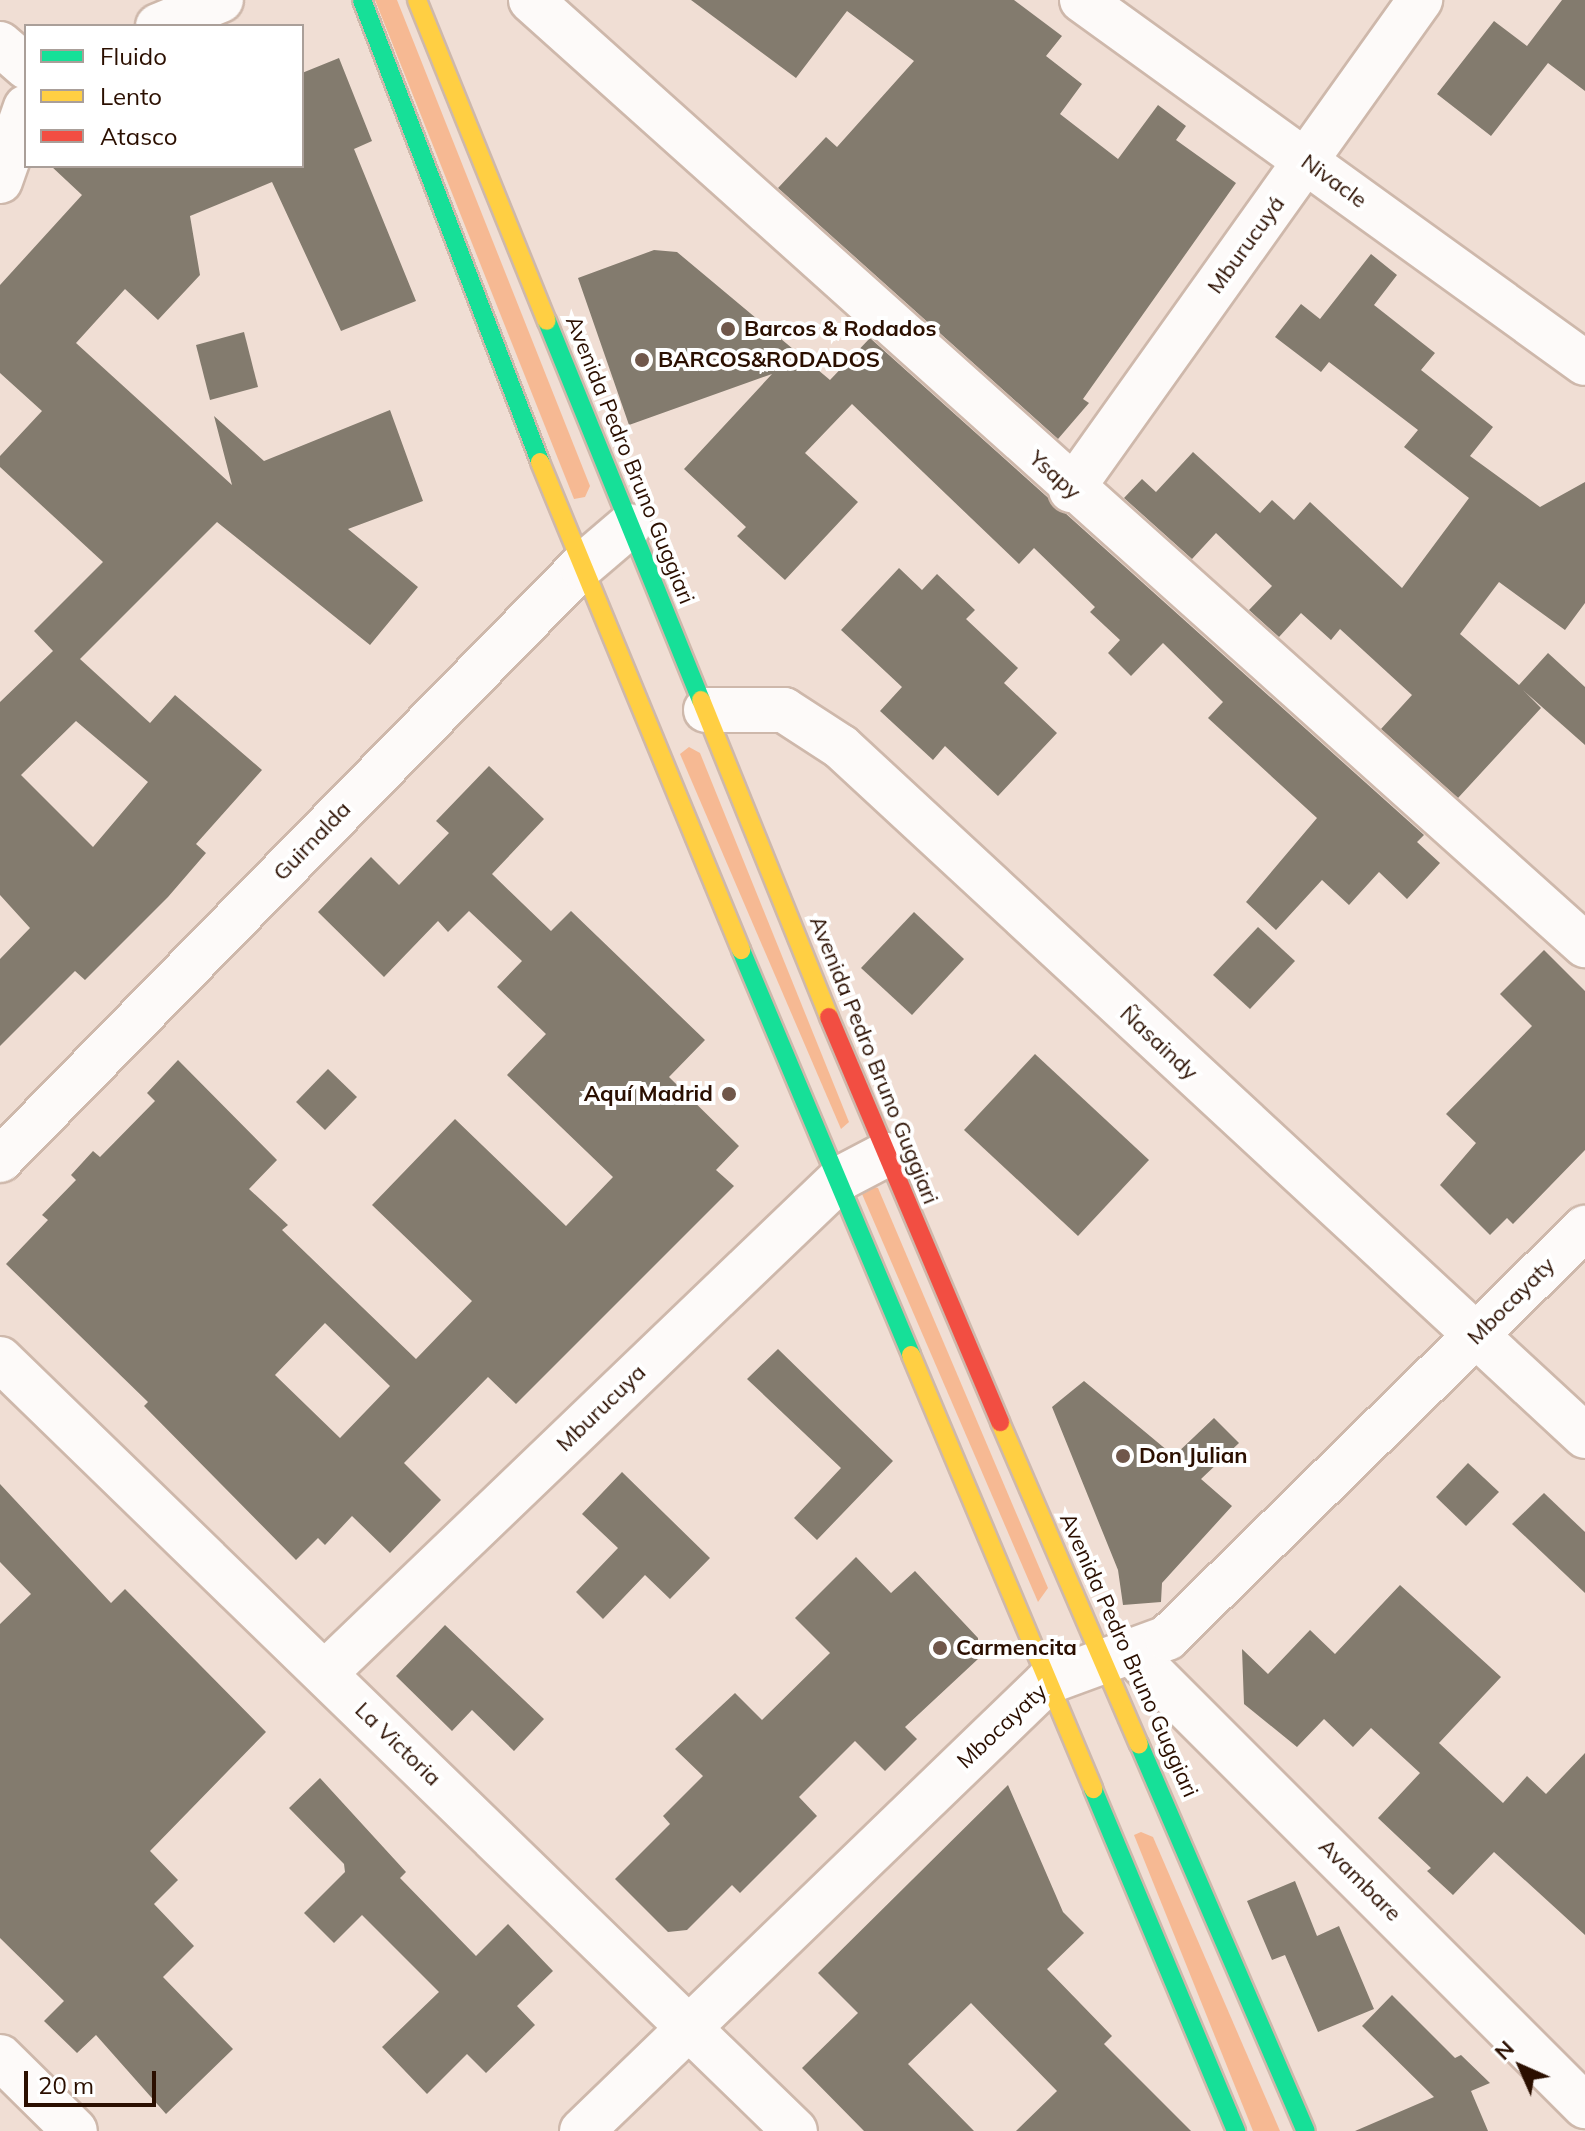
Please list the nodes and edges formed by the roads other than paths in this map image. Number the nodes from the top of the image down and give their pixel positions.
1 (221, 0) edge
2 (362, 0) edge
3 (417, 0) edge
4 (531, 0) edge
5 (1082, 0) edge
6 (1420, 0) edge
7 (163, 24) edge
8 (0, 44) edge
9 (24, 65) edge
10 (24, 113) edge
11 (1306, 160) junction
12 (0, 181) edge
13 (1585, 363) edge
14 (1071, 490) junction
15 (629, 526) junction
16 (581, 567) junction
17 (706, 710) junction
18 (1585, 945) edge
19 (885, 1155) junction
20 (0, 1160) edge
21 (841, 1178) junction
22 (1585, 1228) edge
23 (1475, 1337) junction
24 (0, 1359) edge
25 (1585, 1436) edge
26 (1120, 1659) junction
27 (325, 1673) junction
28 (1047, 1682) junction
29 (688, 2024) junction
30 (0, 2057) edge
31 (1585, 2106) edge
32 (75, 2131) edge
33 (582, 2131) edge
34 (795, 2131) edge
35 (1236, 2131) edge
36 (1306, 2131) edge

1 - 7 street
2 - 16 main road
3 - 15 main road, Avenida Pedro Bruno Guggiari
4 - 14 street, Ysapy
5 - 11 street, Nivacle
6 - 11 street, Mburucuyá
8 - 9 street
10 - 12 street
11 - 13 street, Nivacle
11 - 14 street, Mburucuyá
14 - 18 street, Ysapy
15 - 16 street, Guirnalda
15 - 17 main road, Avenida Pedro Bruno Guggiari
16 - 20 street, Guirnalda
16 - 21 main road
17 - 19 main road, Avenida Pedro Bruno Guggiari
17 - 23 street, Ñasaindy
19 - 21 street, Mburucuya
19 - 26 main road, Avenida Pedro Bruno Guggiari
21 - 27 street, Mburucuya
21 - 28 main road
22 - 23 street, Mbocayaty
23 - 25 street, Ñasaindy
23 - 26 street, Mbocayaty
24 - 27 street, La Victoria
26 - 28 street, Mbocayaty
26 - 31 street, Avambare
26 - 36 main road, Avenida Pedro Bruno Guggiari
27 - 29 street, La Victoria
28 - 29 street, Mbocayaty
28 - 35 main road
29 - 33 street, Mbocayaty
29 - 34 street, La Victoria
30 - 32 street

